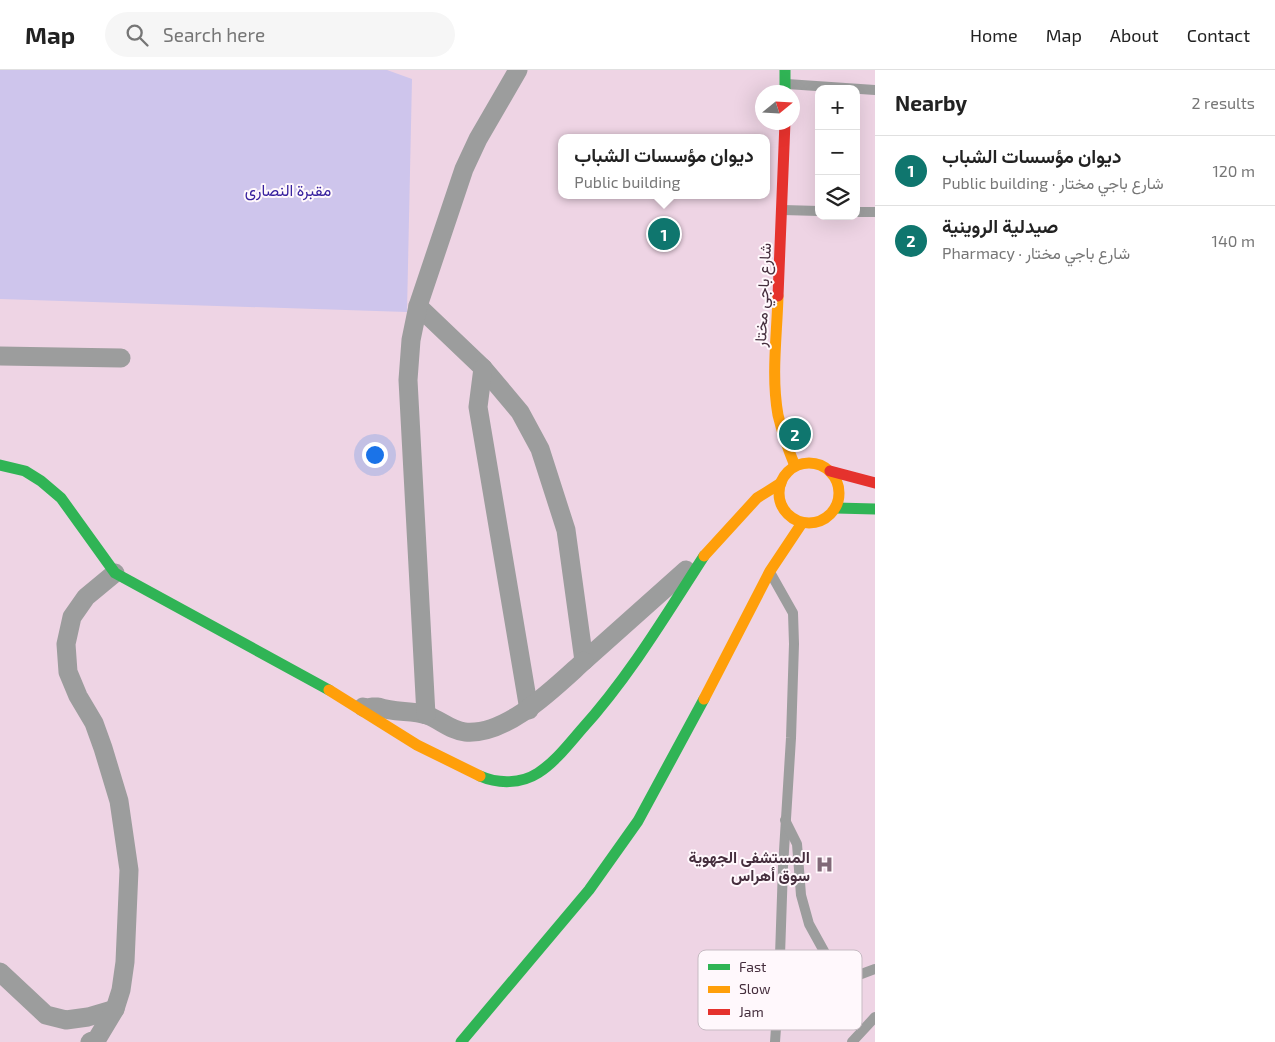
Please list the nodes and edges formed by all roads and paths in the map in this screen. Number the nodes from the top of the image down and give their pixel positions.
1 (518, 70) edge
2 (786, 70) edge
3 (785, 85) edge
4 (800, 88) edge
5 (875, 90) edge
6 (784, 130) edge
7 (782, 210) junction
8 (815, 211) edge
9 (860, 212) edge
10 (875, 212) edge
11 (418, 306) junction
12 (0, 356) edge
13 (121, 358) dead end
14 (482, 368) junction
15 (0, 465) edge
16 (795, 466) junction
17 (830, 471) junction
18 (781, 483) junction
19 (875, 483) edge
20 (836, 508) junction
21 (875, 510) edge
22 (802, 523) junction
23 (707, 551) junction
24 (770, 571) junction
25 (115, 573) junction
26 (584, 662) junction
27 (339, 695) junction
28 (529, 710) junction
29 (426, 715) junction
30 (785, 820) junction
31 (779, 950) edge
32 (823, 950) edge
33 (875, 969) edge
34 (0, 972) edge
35 (862, 974) edge
36 (115, 1009) junction
37 (875, 1017) edge
38 (90, 1042) edge
39 (461, 1042) edge
40 (852, 1042) edge

1 - 11 street
2 - 3 street
4 - 5 lane
6 - 7 street, شارع باجي مختار
7 - 8 lane
7 - 16 street, شارع باجي مختار
9 - 10 lane
11 - 14 street
11 - 29 street
12 - 13 street
14 - 26 street
14 - 28 street
15 - 25 street
16 - 17 street
16 - 18 street
17 - 19 street
17 - 20 street
18 - 22 street
18 - 23 street
20 - 21 street
20 - 22 street
22 - 24 street
23 - 26 street
23 - 27 street
24 - 30 lane
24 - 39 street
25 - 27 street
25 - 36 street
26 - 28 street
27 - 29 street
28 - 29 street
30 - 31 lane
30 - 32 lane
33 - 35 lane
34 - 36 street
36 - 38 street
37 - 40 lane

